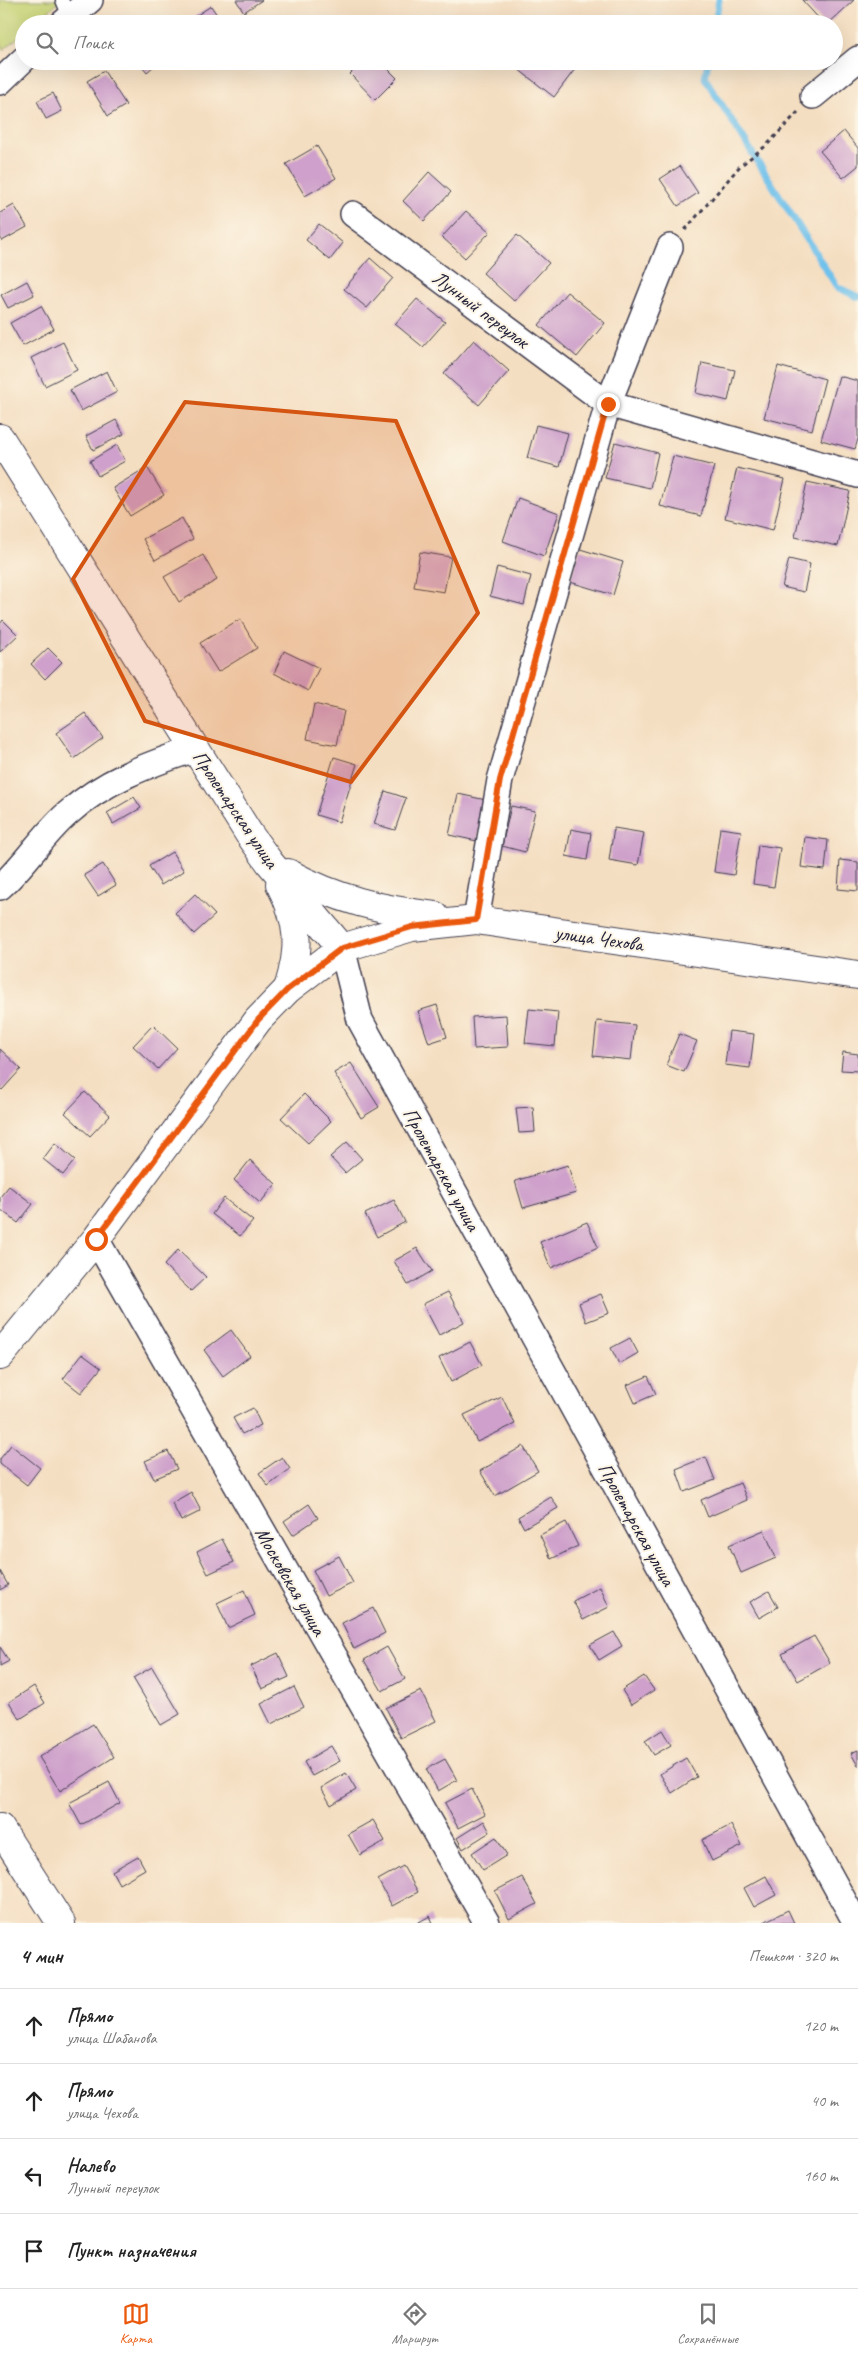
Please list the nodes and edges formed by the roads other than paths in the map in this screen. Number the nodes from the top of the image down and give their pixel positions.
1 (90, 0) edge
2 (64, 14) edge
3 (858, 59) edge
4 (15, 68) edge
5 (0, 82) edge
6 (813, 96) road end
7 (353, 214) dead end
8 (670, 247) road end
9 (608, 404) junction
10 (0, 438) edge
11 (858, 475) edge
12 (195, 749) junction
13 (270, 863) junction
14 (0, 888) edge
15 (476, 920) junction
16 (342, 948) junction
17 (858, 976) edge
18 (288, 989) junction
19 (96, 1239) junction
20 (0, 1356) edge
21 (0, 1828) edge
22 (61, 1923) edge
23 (486, 1923) edge
24 (856, 1923) edge

1 - 2 street
3 - 6 street
4 - 5 street
7 - 9 street, Лунный переулок
8 - 9 street
9 - 11 street, Лунный переулок
9 - 15 street
10 - 12 street, Пролетарская улица
12 - 13 street, Пролетарская улица
12 - 14 street
13 - 15 street
13 - 16 street, Пролетарская улица
13 - 18 street
15 - 16 street, улица Чехова
15 - 17 street, улица Чехова
16 - 18 street
16 - 24 street, Пролетарская улица
18 - 19 street
19 - 20 street
19 - 23 street, Московская улица
21 - 22 street

